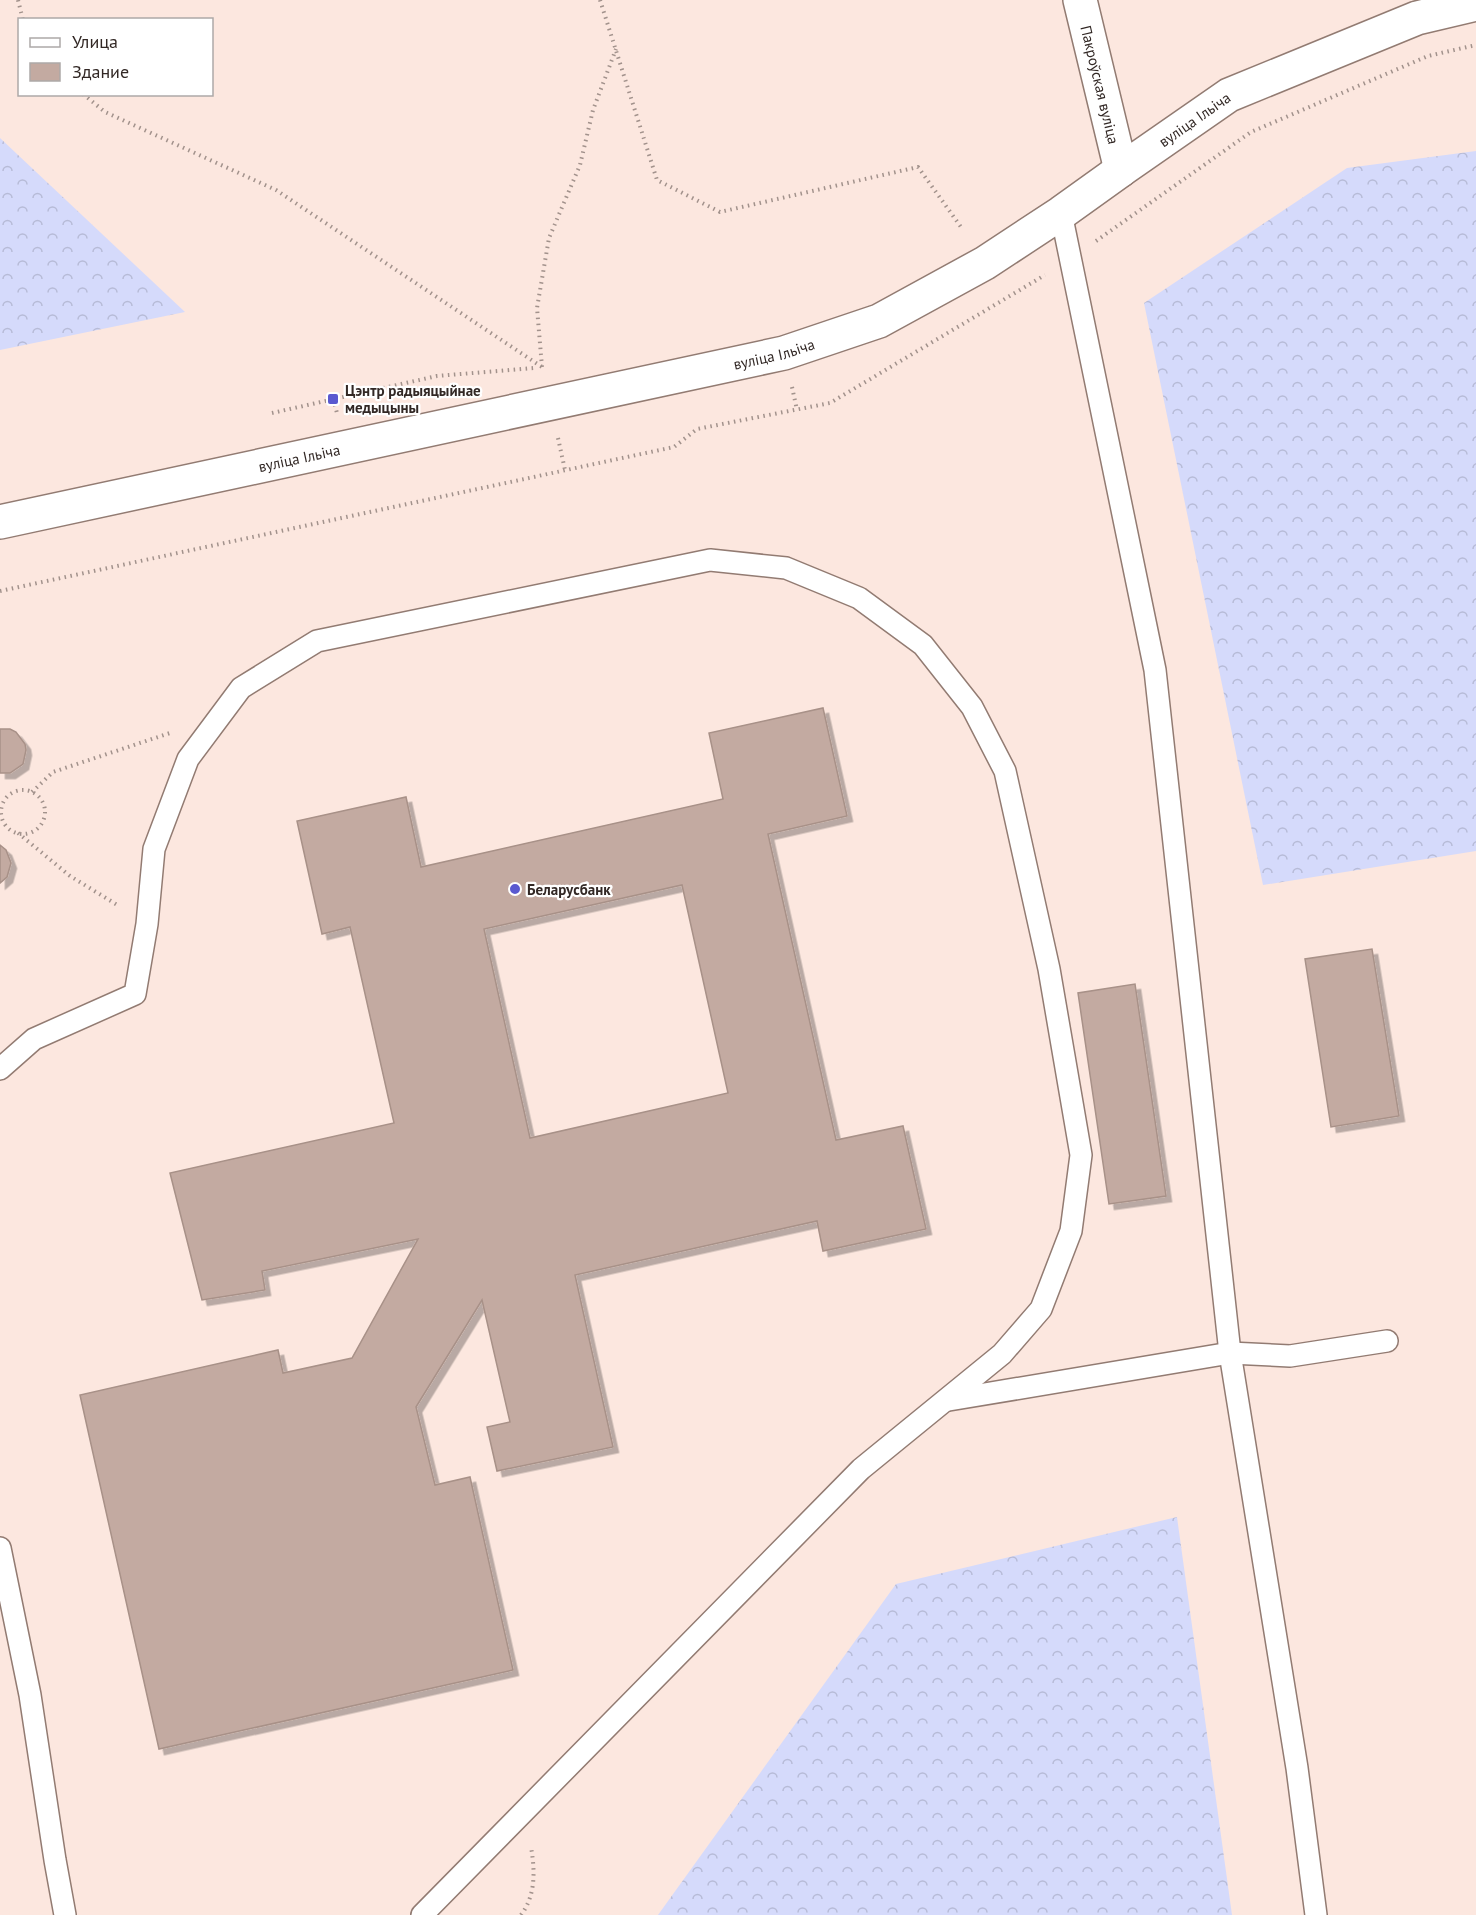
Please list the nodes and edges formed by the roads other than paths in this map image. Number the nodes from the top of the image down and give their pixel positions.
1 (1080, 0) edge
2 (1476, 4) edge
3 (1121, 170) junction
4 (1061, 213) junction
5 (0, 522) edge
6 (0, 1069) edge
7 (1387, 1341) dead end
8 (1230, 1353) junction
9 (948, 1401) junction
10 (0, 1548) edge
11 (65, 1915) edge
12 (422, 1915) edge
13 (1316, 1915) edge

1 - 3 street, Пакроўская вуліца
2 - 3 street, вуліца Ільіча
3 - 4 street, вуліца Ільіча
4 - 5 street, вуліца Ільіча
4 - 8 lane
6 - 9 lane
7 - 8 lane
8 - 9 lane
8 - 13 lane
9 - 12 lane
10 - 11 lane

